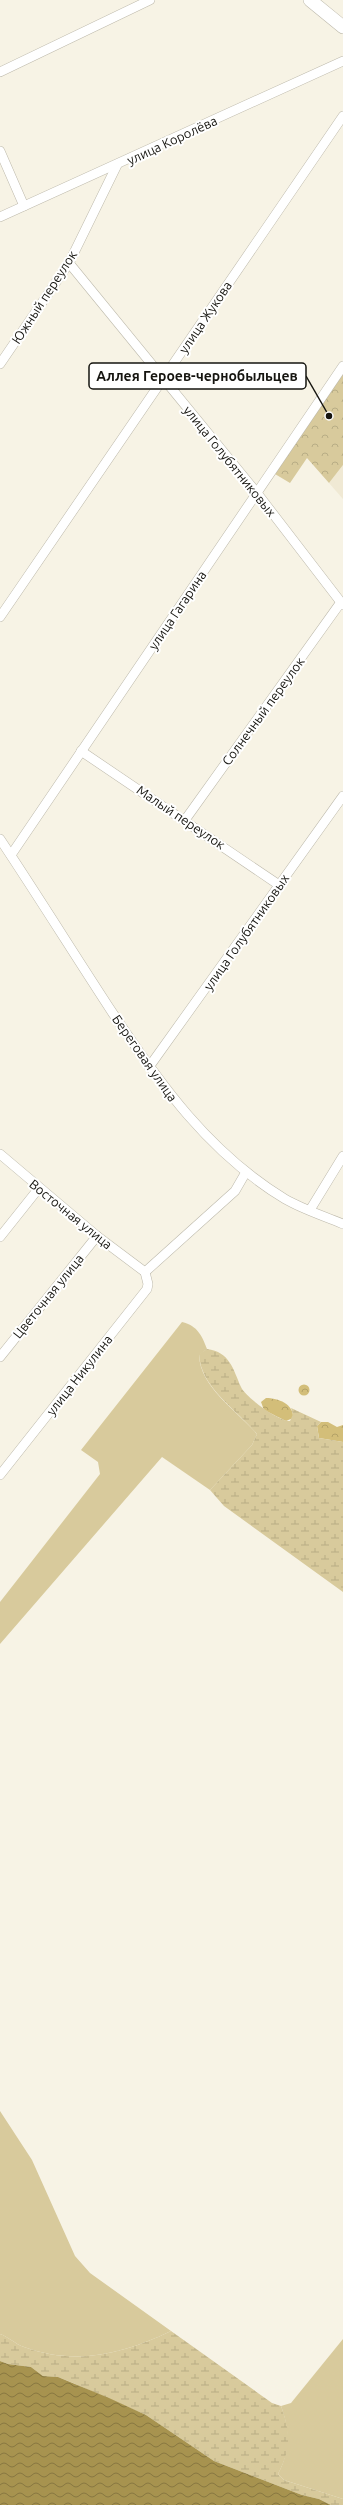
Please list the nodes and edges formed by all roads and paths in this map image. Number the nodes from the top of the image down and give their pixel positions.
1 (150, 0) edge
2 (310, 0) edge
3 (343, 27) edge
4 (343, 60) edge
5 (0, 72) edge
6 (343, 116) edge
7 (0, 151) edge
8 (117, 165) junction
9 (24, 206) junction
10 (0, 217) edge
11 (69, 263) junction
12 (0, 364) edge
13 (343, 366) edge
14 (164, 378) junction
15 (257, 493) junction
16 (342, 604) edge
17 (0, 617) edge
18 (81, 751) junction
19 (343, 796) edge
20 (185, 820) junction
21 (0, 839) edge
22 (11, 855) junction
23 (279, 886) junction
24 (149, 1068) junction
25 (0, 1154) edge
26 (343, 1156) edge
27 (246, 1172) junction
28 (39, 1188) junction
29 (310, 1210) junction
30 (343, 1224) edge
31 (97, 1236) junction
32 (0, 1237) edge
33 (145, 1272) junction
34 (0, 1356) edge
35 (0, 1475) edge

1 - 5 street
2 - 3 street
4 - 8 street, улица Королёва
6 - 14 street, улица Жукова
7 - 9 street
8 - 9 street, улица Королёва
8 - 11 street, Южный переулок
9 - 10 street, улица Королёва
11 - 12 street, Южный переулок
11 - 14 street, улица Голубятниковых
13 - 15 street, улица Гагарина
14 - 15 street, улица Голубятниковых
14 - 17 street, улица Жукова
15 - 16 street, улица Голубятниковых
15 - 18 street, улица Гагарина
16 - 20 street, Солнечный переулок
18 - 20 street, Малый переулок
18 - 22 street, улица Гагарина
19 - 23 street, улица Голубятниковых
20 - 23 street, Малый переулок
21 - 22 street, Береговая улица
22 - 24 street, Береговая улица
23 - 24 street, улица Голубятниковых
24 - 27 street, Береговая улица
25 - 28 street, Восточная улица
26 - 29 street
27 - 29 street, Береговая улица
27 - 33 street
28 - 31 street, Восточная улица
28 - 32 street
29 - 30 street, Береговая улица
31 - 33 street, Восточная улица
31 - 34 street, Цветочная улица
33 - 35 street, улица Никулина

